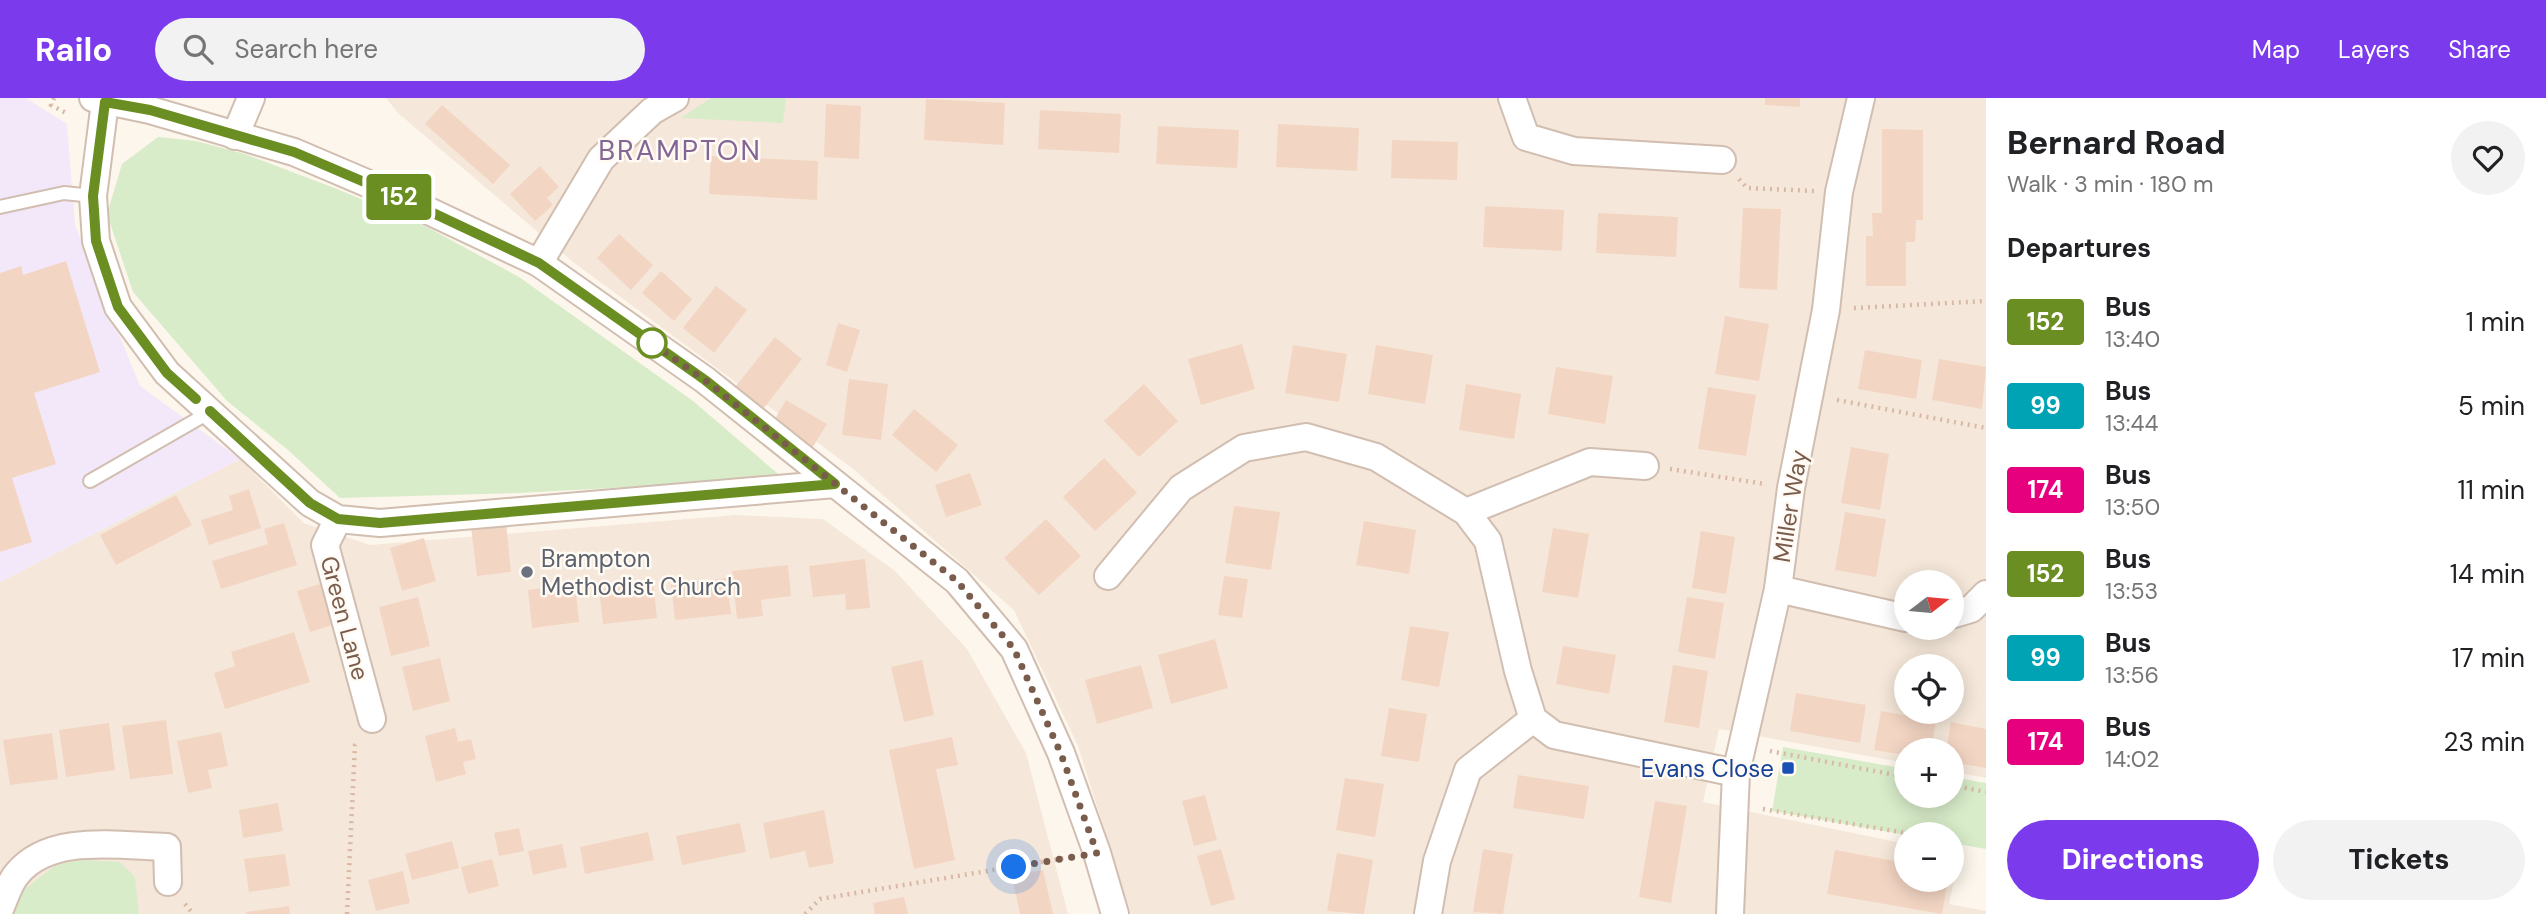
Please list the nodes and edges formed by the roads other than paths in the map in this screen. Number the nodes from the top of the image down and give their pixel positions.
1 (251, 98) edge
2 (675, 98) edge
3 (1512, 98) edge
4 (1861, 98) edge
5 (99, 100) edge
6 (234, 136) junction
7 (1722, 160) road end
8 (93, 196) junction
9 (0, 207) edge
10 (539, 263) junction
11 (210, 411) junction
12 (1645, 466) road end
13 (90, 481) dead end
14 (835, 484) junction
15 (1466, 512) junction
16 (338, 519) junction
17 (1108, 576) dead end
18 (1778, 589) junction
19 (1986, 594) edge
20 (1964, 610) edge
21 (1894, 615) edge
22 (372, 719) road end
23 (1533, 719) junction
24 (1737, 772) junction
25 (167, 882) dead end
26 (0, 909) edge
27 (1115, 914) edge
28 (1428, 914) edge
29 (1730, 914) edge

1 - 6 street
2 - 10 street
3 - 7 street
4 - 18 street, Miller Way
5 - 6 street
5 - 8 street
6 - 10 street
8 - 9 lane
8 - 11 street
10 - 14 street
11 - 13 lane
11 - 16 street
12 - 15 street
14 - 16 street
14 - 27 street
15 - 17 street
15 - 23 street
16 - 22 street, Green Lane
18 - 21 street
18 - 24 street, Miller Way
19 - 20 street
23 - 24 street
23 - 28 street
24 - 29 street, Miller Way
25 - 26 street

